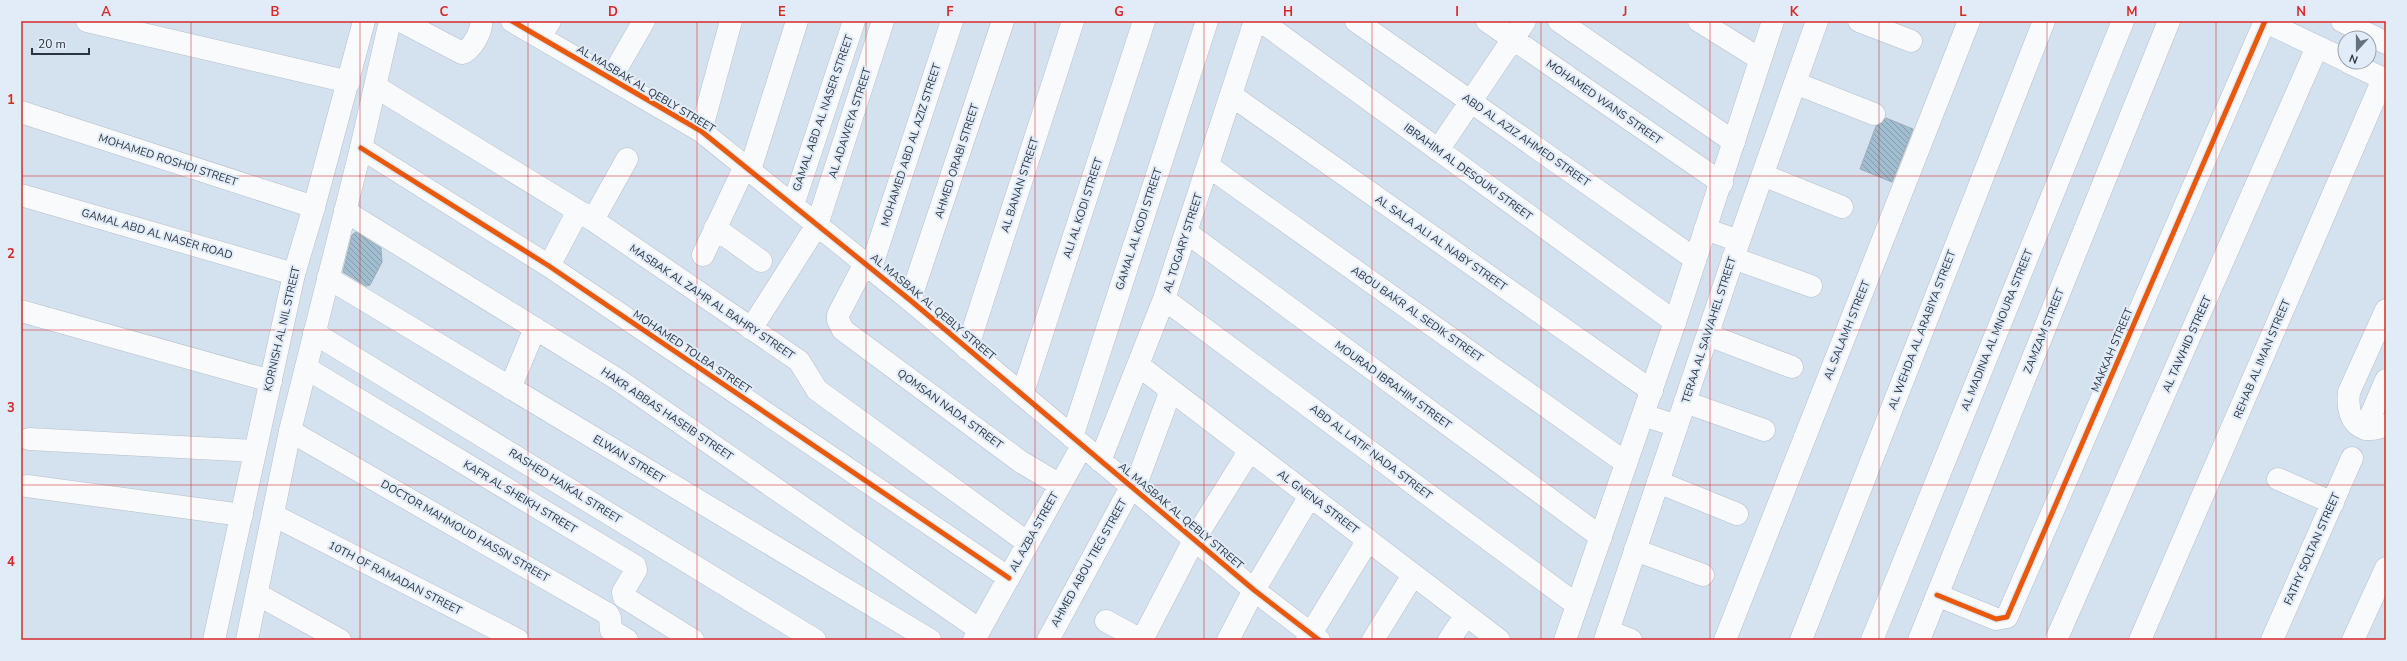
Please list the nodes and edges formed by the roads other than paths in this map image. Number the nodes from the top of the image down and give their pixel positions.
1 (87, 21) edge
2 (364, 21) edge
3 (390, 21) edge
4 (401, 21) edge
5 (481, 21) edge
6 (512, 21) edge
7 (644, 21) edge
8 (731, 21) edge
9 (797, 21) edge
10 (854, 21) edge
11 (883, 21) edge
12 (952, 21) edge
13 (1003, 21) edge
14 (1073, 21) edge
15 (1144, 21) edge
16 (1206, 21) edge
17 (1255, 21) edge
18 (1261, 21) edge
19 (1356, 21) edge
20 (1487, 21) edge
21 (1525, 21) edge
22 (1559, 21) edge
23 (1699, 21) edge
24 (1773, 21) edge
25 (1818, 21) edge
26 (1859, 21) edge
27 (1969, 21) edge
28 (2044, 21) edge
29 (2123, 21) edge
30 (2169, 21) edge
31 (2265, 21) edge
32 (2342, 21) edge
33 (545, 29) edge
34 (2369, 30) edge
35 (1514, 39) junction
36 (1911, 41) dead end
37 (2317, 47) junction
38 (2337, 56) edge
39 (1760, 59) junction
40 (2364, 70) edge
41 (611, 78) junction
42 (2385, 80) edge
43 (349, 82) junction
44 (1795, 83) junction
45 (376, 87) junction
46 (1231, 95) junction
47 (1471, 101) junction
48 (21, 112) edge
49 (1874, 114) dead end
50 (701, 130) junction
51 (1734, 142) junction
52 (361, 148) junction
53 (1438, 150) junction
54 (627, 159) dead end
55 (1208, 166) junction
56 (747, 168) junction
57 (1763, 175) junction
58 (1722, 183) junction
59 (21, 195) edge
60 (793, 205) junction
61 (314, 207) junction
62 (1842, 207) dead end
63 (345, 211) junction
64 (586, 216) junction
65 (817, 225) junction
66 (715, 228) junction
67 (1705, 229) junction
68 (1186, 232) junction
69 (1736, 250) junction
70 (703, 255) dead end
71 (1695, 259) junction
72 (761, 262) dead end
73 (549, 266) junction
74 (868, 266) junction
75 (294, 274) junction
76 (328, 278) junction
77 (1811, 286) dead end
78 (1164, 299) junction
79 (910, 300) junction
80 (2386, 310) edge
81 (21, 311) edge
82 (1675, 322) junction
83 (536, 328) junction
84 (752, 328) junction
85 (843, 330) joint
86 (314, 333) junction
87 (1708, 335) junction
88 (968, 349) junction
89 (1138, 364) junction
90 (1792, 367) dead end
91 (306, 368) junction
92 (2386, 380) edge
93 (270, 381) junction
94 (510, 388) junction
95 (1171, 390) junction
96 (1652, 391) junction
97 (1022, 395) junction
98 (1685, 402) junction
99 (1643, 415) junction
100 (2386, 425) edge
101 (1677, 426) junction
102 (2365, 429) junction
103 (1764, 430) dead end
104 (290, 431) junction
105 (29, 439) dead end
106 (1077, 441) junction
107 (1250, 450) junction
108 (255, 451) junction
109 (2352, 458) dead end
110 (1100, 461) junction
111 (1626, 463) junction
112 (2278, 479) dead end
113 (1658, 482) junction
114 (1060, 485) junction
115 (27, 486) dead end
116 (1133, 488) junction
117 (1310, 496) junction
118 (2333, 503) junction
119 (1737, 514) dead end
120 (242, 515) junction
121 (272, 515) junction
122 (1601, 537) junction
123 (1194, 540) junction
124 (1368, 540) junction
125 (1028, 543) junction
126 (1635, 550) junction
127 (2386, 568) edge
128 (1413, 575) junction
129 (1703, 575) dead end
130 (1008, 578) junction
131 (1254, 590) junction
132 (257, 594) junction
133 (1937, 595) junction
134 (624, 597) junction
135 (1577, 605) junction
136 (1466, 615) junction
137 (1106, 621) dead end
138 (605, 632) edge
139 (977, 635) edge
140 (1606, 636) edge
141 (1312, 638) edge
142 (214, 640) edge
143 (247, 640) edge
144 (340, 640) edge
145 (518, 640) edge
146 (627, 640) edge
147 (693, 640) edge
148 (815, 640) edge
149 (930, 640) edge
150 (1048, 640) edge
151 (1141, 640) edge
152 (1228, 640) edge
153 (1373, 640) edge
154 (1449, 640) edge
155 (1499, 640) edge
156 (1565, 640) edge
157 (1631, 640) edge
158 (1725, 640) edge
159 (1801, 640) edge
160 (1872, 640) edge
161 (1919, 640) edge
162 (2056, 640) edge
163 (2140, 640) edge
164 (2272, 640) edge
165 (2353, 640) edge

1 - 43 street
2 - 43 street, KORNISH AL NIL STREET
3 - 45 street
4 - 5 street
6 - 33 street, AL MASBAK AL QEBLY STREET
7 - 41 street
8 - 50 street
9 - 56 street
10 - 60 street, GAMAL ABD AL NASER STREET
11 - 65 street, AL ADAWEYA STREET
12 - 74 street, MOHAMED ABD AL AZIZ STREET
13 - 79 street, AHMED ORABI STREET
14 - 88 street, AL BANAN STREET
15 - 97 street, ALI AL KODI STREET
16 - 106 street, GAMAL AL KODI STREET
17 - 46 street, AL TOGARY STREET
18 - 53 street, IBRAHIM AL DESOUKI STREET
19 - 47 street, ABD AL AZIZ AHMED STREET
20 - 35 street, MOHAMED WANS STREET
21 - 35 street
22 - 51 street
23 - 39 street
24 - 39 street
25 - 44 street, TERAA AL SAWAHEL STREET
26 - 36 street
27 - 158 street, AL SALAMH STREET
28 - 159 street, AL WEHDA AL ARABIYA STREET
29 - 160 street, AL MADINA AL MNOURA STREET
30 - 133 street, ZAMZAM STREET
31 - 37 street
31 - 133 street, MAKKAH STREET
32 - 34 street
33 - 41 street, AL MASBAK AL QEBLY STREET
35 - 47 street
35 - 58 street, MOHAMED WANS STREET
37 - 38 street
37 - 162 street, AL TAWHID STREET
39 - 51 street
40 - 42 street
41 - 50 street, AL MASBAK AL QEBLY STREET
42 - 163 street, REHAB AL IMAN STREET
43 - 61 street, KORNISH AL NIL STREET
44 - 49 street
44 - 57 street, TERAA AL SAWAHEL STREET
45 - 52 street
45 - 64 street, MASBAK AL ZAHR AL BAHRY STREET
46 - 55 street, AL TOGARY STREET
46 - 96 street, AL SALA ALI AL NABY STREET
47 - 53 street
47 - 71 street, ABD AL AZIZ AHMED STREET
48 - 61 street, MOHAMED ROSHDI STREET
50 - 56 street, AL MASBAK AL QEBLY STREET
51 - 58 street
52 - 63 street
52 - 73 street, MOHAMED TOLBA STREET
53 - 82 street, IBRAHIM AL DESOUKI STREET
54 - 64 street
55 - 68 street, AL TOGARY STREET
55 - 111 street, ABOU BAKR AL SEDIK STREET
56 - 60 street, AL MASBAK AL QEBLY STREET
56 - 66 street
57 - 62 street
57 - 69 street, TERAA AL SAWAHEL STREET
58 - 67 street
59 - 75 street, GAMAL ABD AL NASER ROAD
60 - 65 street, AL MASBAK AL QEBLY STREET
61 - 75 street, KORNISH AL NIL STREET
63 - 76 street
63 - 83 street, HAKR ABBAS HASEIB STREET
64 - 73 street
64 - 84 street, MASBAK AL ZAHR AL BAHRY STREET
65 - 74 street, AL MASBAK AL QEBLY STREET
65 - 84 street, AL ADAWEYA STREET
66 - 70 street
66 - 72 street
67 - 69 street
67 - 71 street
68 - 78 street, AL TOGARY STREET
68 - 122 street, MOURAD IBRAHIM STREET
69 - 77 street
69 - 87 street, TERAA AL SAWAHEL STREET
71 - 82 street
73 - 130 street, MOHAMED TOLBA STREET
74 - 79 street, AL MASBAK AL QEBLY STREET
74 - 85 street, MOHAMED ABD AL AZIZ STREET
75 - 93 street, KORNISH AL NIL STREET
76 - 86 street
76 - 94 street, ELWAN STREET
78 - 89 street, AL TOGARY STREET
78 - 135 street, ABD AL LATIF NADA STREET
79 - 88 street, AL MASBAK AL QEBLY STREET
80 - 102 street
81 - 93 street
82 - 96 street
83 - 94 street
83 - 139 street, HAKR ABBAS HASEIB STREET
84 - 125 street, MASBAK AL ZAHR AL BAHRY STREET
85 - 114 street, QOMSAN NADA STREET
86 - 91 street
86 - 148 street, RASHED HAIKAL STREET
87 - 90 street
87 - 98 street, TERAA AL SAWAHEL STREET
88 - 97 street, AL MASBAK AL QEBLY STREET
89 - 95 street, AL GNENA STREET
89 - 110 street, AL TOGARY STREET
91 - 104 street
91 - 134 street, KAFR AL SHEIKH STREET
92 - 102 street
93 - 108 street, KORNISH AL NIL STREET
94 - 149 street, ELWAN STREET
95 - 107 street, AL GNENA STREET
95 - 116 street, AHMED ABOU TIEG STREET
96 - 99 street
97 - 106 street, AL MASBAK AL QEBLY STREET
98 - 101 street, TERAA AL SAWAHEL STREET
98 - 103 street
99 - 101 street
99 - 111 street
100 - 102 street
101 - 113 street, TERAA AL SAWAHEL STREET
104 - 121 street
104 - 138 street, DOCTOR MAHMOUD HASSN STREET
105 - 108 street
106 - 110 street, AL MASBAK AL QEBLY STREET
106 - 114 street, AL AZBA STREET
107 - 117 street, AL GNENA STREET
107 - 123 street
108 - 120 street, KORNISH AL NIL STREET
109 - 118 street, FATHY SOLTAN STREET
110 - 116 street, AL MASBAK AL QEBLY STREET
111 - 122 street
112 - 118 street
113 - 119 street
113 - 126 street, TERAA AL SAWAHEL STREET
114 - 125 street, AL AZBA STREET
115 - 120 street
116 - 123 street, AL MASBAK AL QEBLY STREET
116 - 150 street, AHMED ABOU TIEG STREET
117 - 124 street, AL GNENA STREET
117 - 131 street
118 - 164 street, FATHY SOLTAN STREET
120 - 142 street, KORNISH AL NIL STREET
121 - 132 street
121 - 145 street, 10TH OF RAMADAN STREET
122 - 135 street
123 - 131 street, AL MASBAK AL QEBLY STREET
123 - 151 street
124 - 128 street, AL GNENA STREET
124 - 141 street
125 - 130 street, AL AZBA STREET
126 - 129 street
126 - 140 street, TERAA AL SAWAHEL STREET
127 - 165 street
128 - 136 street, AL GNENA STREET
128 - 153 street
130 - 139 street, AL AZBA STREET
131 - 141 street, AL MASBAK AL QEBLY STREET
131 - 152 street
132 - 143 street
132 - 144 street
133 - 161 street, ZAMZAM STREET
134 - 138 street
134 - 147 street
135 - 156 street
136 - 154 street
136 - 155 street, AL GNENA STREET
137 - 151 street
138 - 146 street, DOCTOR MAHMOUD HASSN STREET
140 - 157 street

